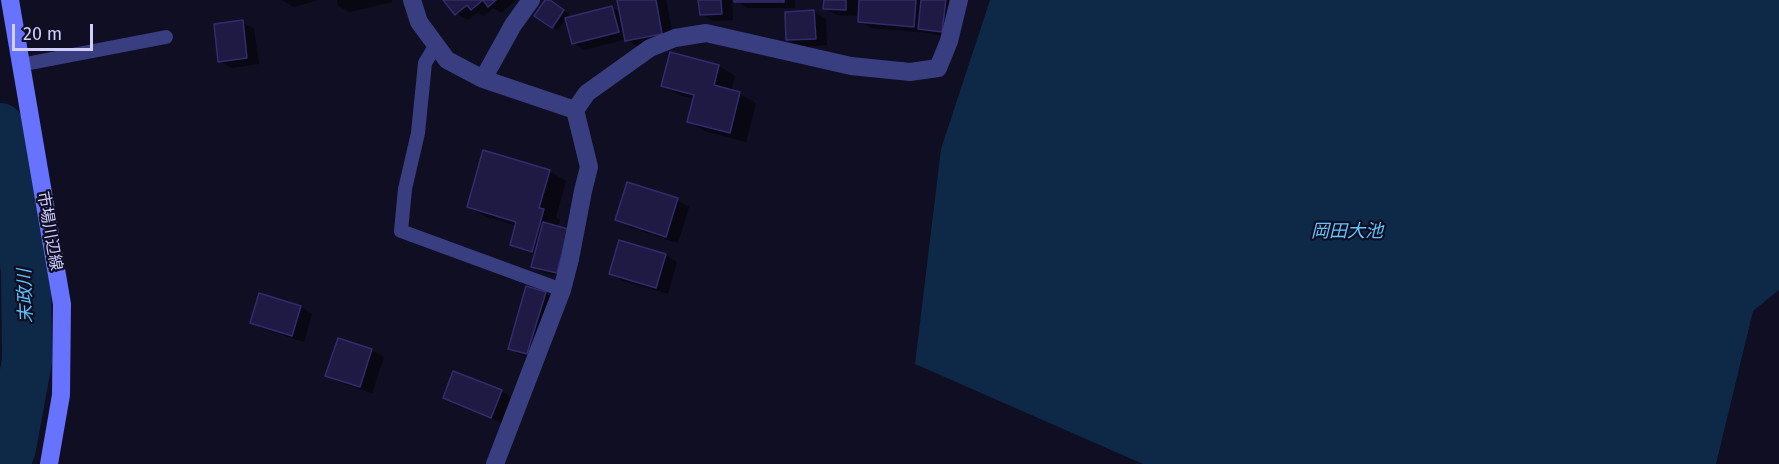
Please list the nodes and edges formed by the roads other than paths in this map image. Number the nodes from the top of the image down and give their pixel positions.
1 (10, 0) edge
2 (412, 0) edge
3 (531, 0) edge
4 (959, 0) edge
5 (166, 37) dead end
6 (436, 45) junction
7 (20, 65) junction
8 (483, 79) junction
9 (575, 110) junction
10 (561, 290) junction
11 (49, 464) edge
12 (495, 464) edge

1 - 7 main road, 市場川辺線
2 - 6 street
3 - 8 street
4 - 9 street
5 - 7 lane
6 - 8 street
6 - 10 lane
7 - 11 main road, 市場川辺線
8 - 9 street
9 - 10 street
10 - 12 street

